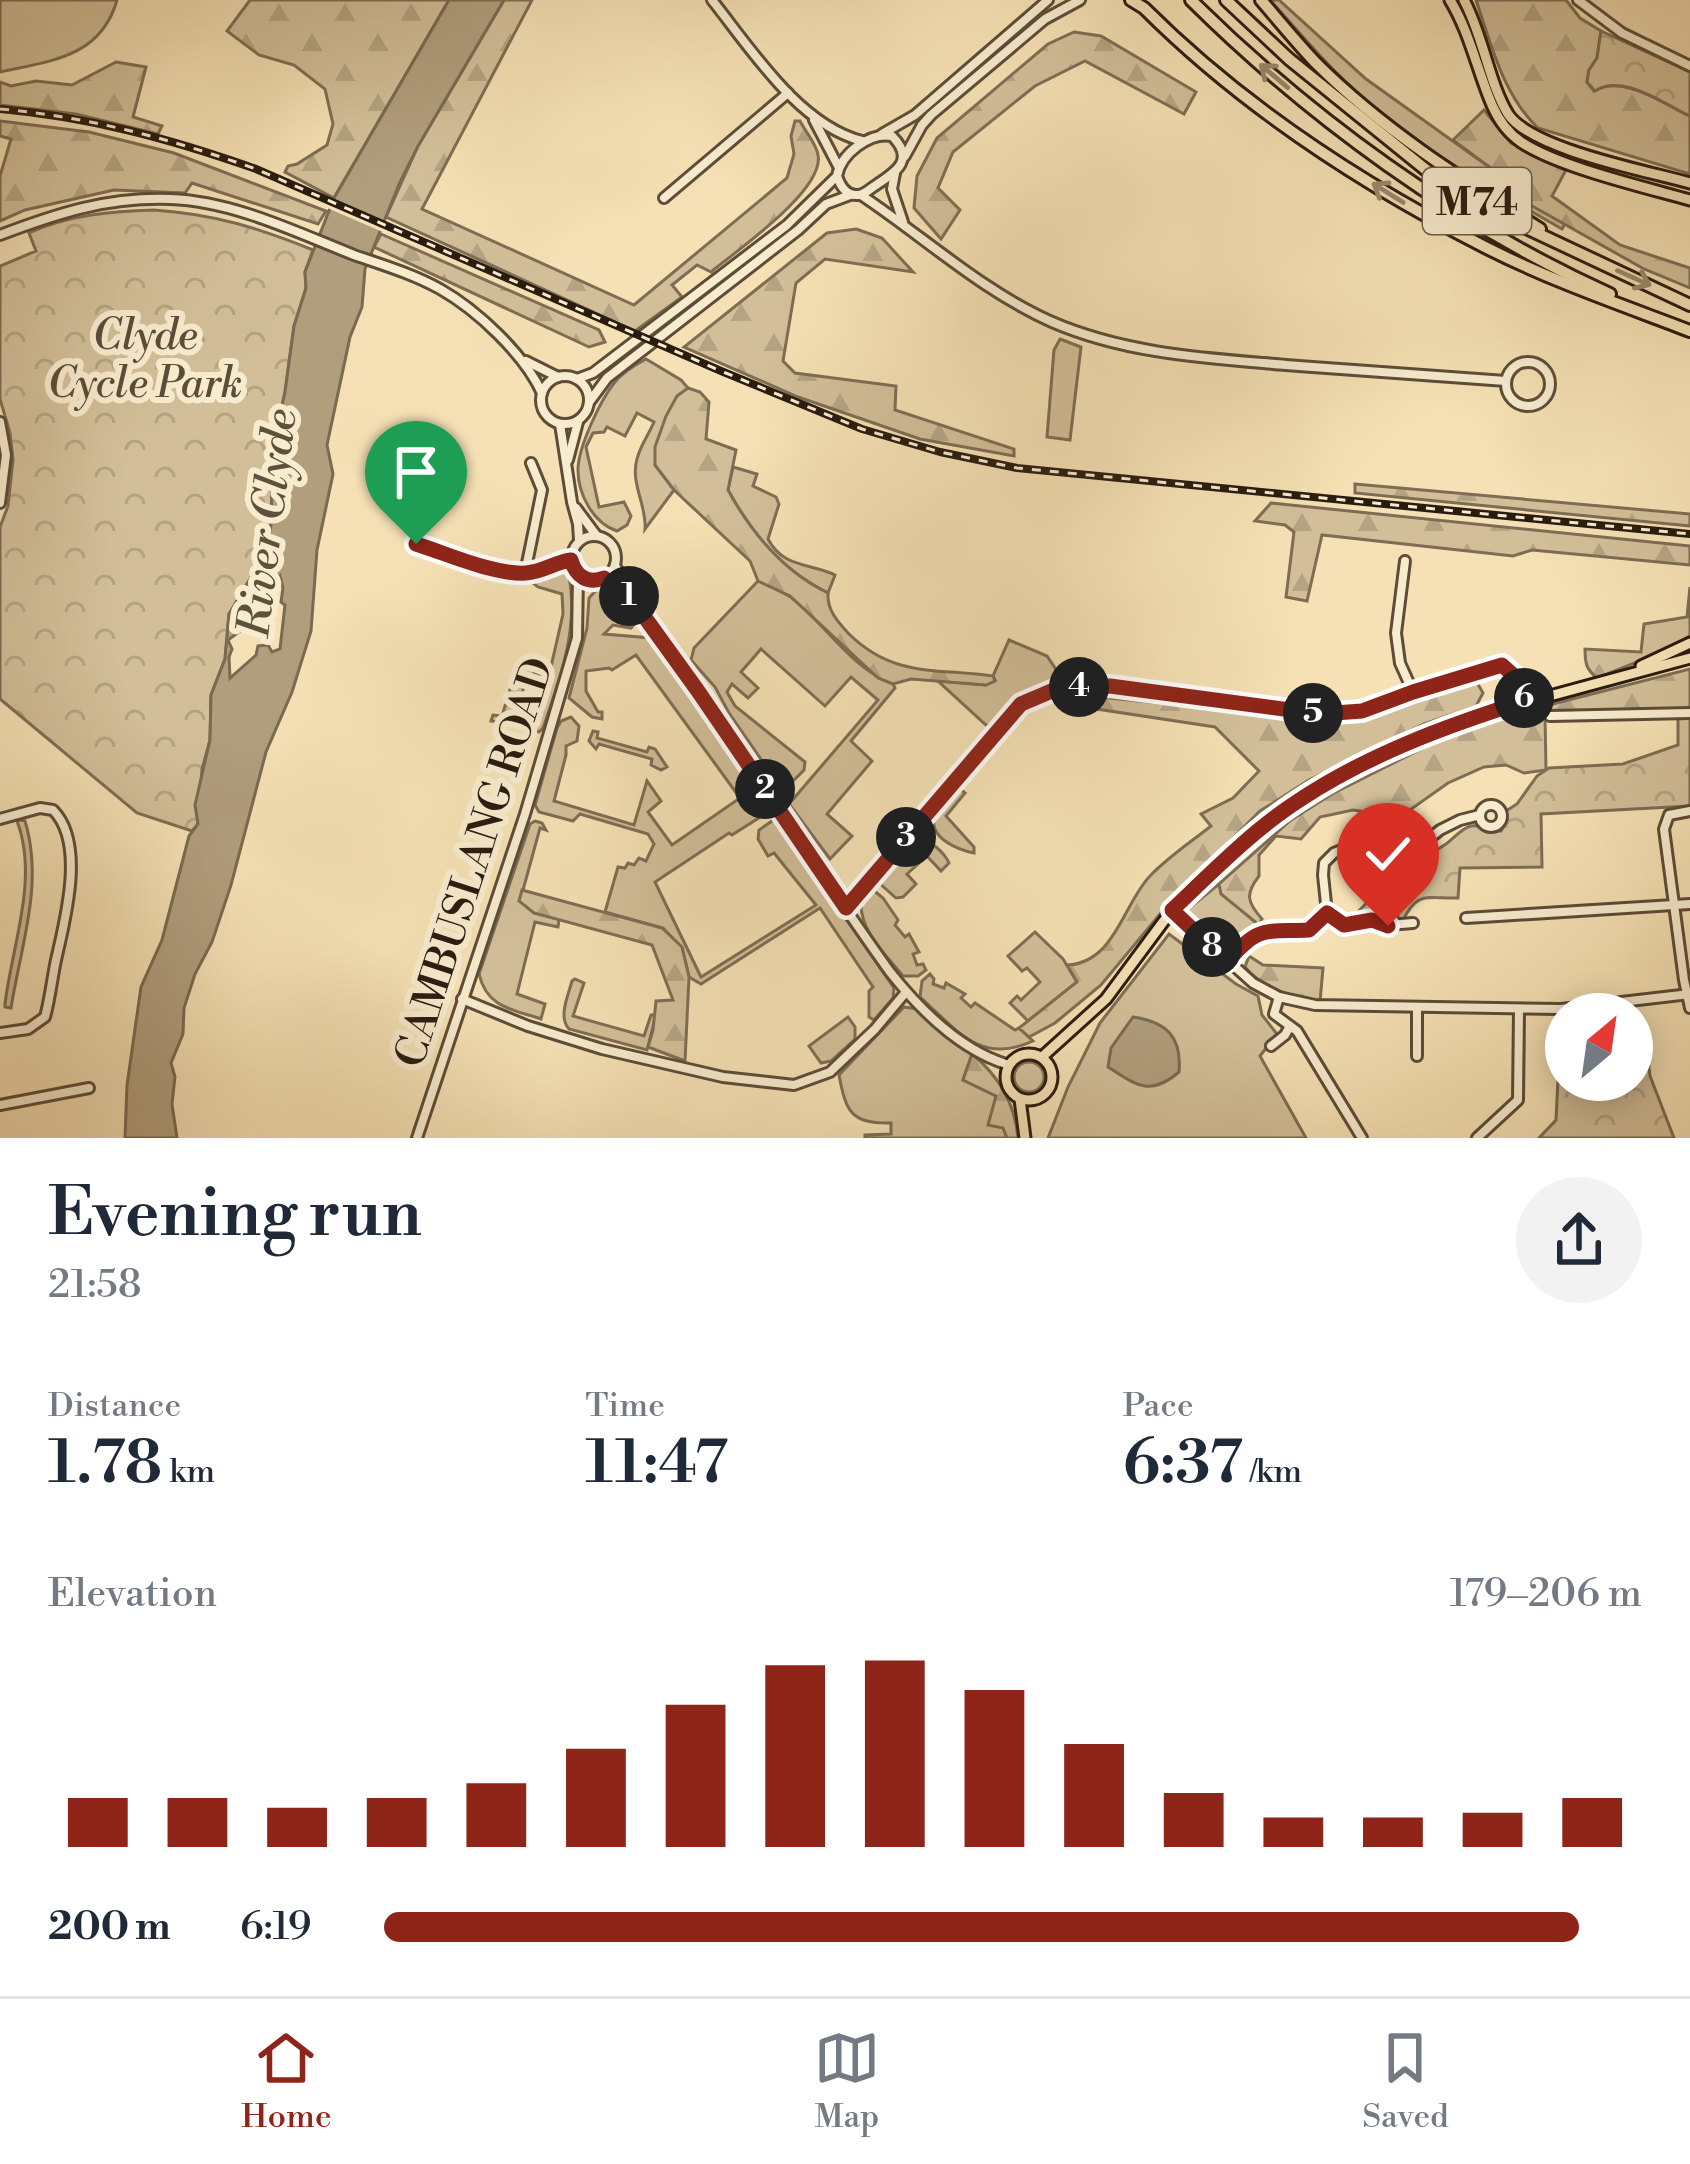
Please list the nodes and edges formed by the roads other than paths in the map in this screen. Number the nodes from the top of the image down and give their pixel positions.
1 (712, 0) edge
2 (1048, 0) edge
3 (1080, 0) edge
4 (1131, 0) edge
5 (1191, 0) edge
6 (1226, 0) edge
7 (1261, 0) edge
8 (1450, 0) edge
9 (1464, 0) edge
10 (1578, 0) edge
11 (1690, 66) edge
12 (788, 93) junction
13 (812, 115) junction
14 (881, 134) junction
15 (864, 142) junction
16 (903, 161) junction
17 (838, 171) junction
18 (895, 172) junction
19 (1690, 184) edge
20 (856, 195) junction
21 (664, 198) dead end
22 (1690, 200) edge
23 (904, 224) junction
24 (0, 235) edge
25 (1587, 258) junction
26 (1690, 304) edge
27 (1690, 330) edge
28 (519, 357) junction
29 (558, 377) junction
30 (577, 379) junction
31 (1506, 381) junction
32 (542, 393) junction
33 (590, 401) junction
34 (579, 421) junction
35 (0, 422) edge
36 (560, 424) junction
37 (532, 463) dead end
38 (566, 467) junction
39 (0, 502) edge
40 (572, 502) junction
41 (597, 536) junction
42 (579, 541) junction
43 (416, 544) dead end
44 (571, 560) junction
45 (1405, 561) dead end
46 (615, 565) junction
47 (525, 573) junction
48 (578, 574) junction
49 (599, 579) junction
50 (628, 594) junction
51 (578, 604) junction
52 (1690, 646) edge
53 (1690, 658) edge
54 (1614, 677) junction
55 (1413, 692) junction
56 (1525, 701) junction
57 (1690, 712) edge
58 (1550, 716) dead end
59 (1690, 811) edge
60 (1480, 815) dead end
61 (0, 819) edge
62 (1690, 904) edge
63 (1673, 907) junction
64 (846, 908) junction
65 (1172, 910) junction
66 (1327, 913) junction
67 (1466, 918) dead end
68 (1412, 923) dead end
69 (1227, 962) junction
70 (906, 992) junction
71 (1689, 994) edge
72 (1279, 997) junction
73 (463, 999) junction
74 (1417, 1008) junction
75 (1690, 1008) edge
76 (1519, 1010) junction
77 (1290, 1026) junction
78 (0, 1033) edge
79 (1271, 1046) dead end
80 (1417, 1056) dead end
81 (1042, 1057) junction
82 (1009, 1065) junction
83 (88, 1088) dead end
84 (1020, 1099) junction
85 (0, 1105) edge
86 (416, 1138) edge
87 (1025, 1138) edge
88 (1362, 1138) edge
89 (1477, 1138) edge

1 - 12 street
2 - 14 street
3 - 16 street
27 -> 4 highway, M74
27 -> 5 highway, M74
6 - 25 highway, M74
7 - 25 highway, M74
8 - 22 main road
9 - 19 main road
10 - 11 street
12 - 13 street
12 - 21 street
13 - 15 street
13 - 17 street
14 - 15 street
14 - 16 street
15 - 17 street
16 - 18 street
17 - 20 street
17 - 30 street
18 - 20 street
18 - 23 street
20 - 23 street
20 - 33 street
23 - 31 street
24 - 28 street
25 -> 26 highway, M74
28 - 29 street
28 - 32 street
29 - 30 street
29 - 32 street
30 - 33 street
31 - 31 street
32 - 36 street
33 - 34 street
34 - 36 street
34 - 38 street
35 - 39 street
36 - 38 street
37 - 47 street
38 - 40 street
40 - 41 street
40 - 42 street
41 - 42 street
41 - 46 street
42 - 44 street
43 - 47 street
44 - 47 street
44 - 48 street
45 - 55 street
46 - 49 street
46 - 50 street
48 - 49 street
48 - 51 street, CAMBUSLANG ROAD
49 - 50 street
49 - 51 street, CAMBUSLANG ROAD
50 - 64 street
51 - 73 street, CAMBUSLANG ROAD
52 - 54 main road
53 - 54 main road
54 - 56 main road
55 - 56 street
55 - 64 street
56 - 65 main road
57 - 58 street
59 - 63 street
60 - 66 street
61 - 78 street
62 - 63 street
63 - 67 street
63 - 71 street
64 - 70 street
65 - 69 street
65 - 81 main road
66 - 68 street
66 - 69 street
69 - 72 street
70 - 73 street
70 - 82 street
71 - 75 street
71 - 76 street
72 - 74 street
72 - 77 street
73 - 86 street, CAMBUSLANG ROAD
74 - 76 street
74 - 80 street
76 - 89 street
77 - 79 street
77 - 88 street
81 - 82 main road
81 - 84 main road
82 - 84 main road
83 - 85 street
84 - 87 main road

